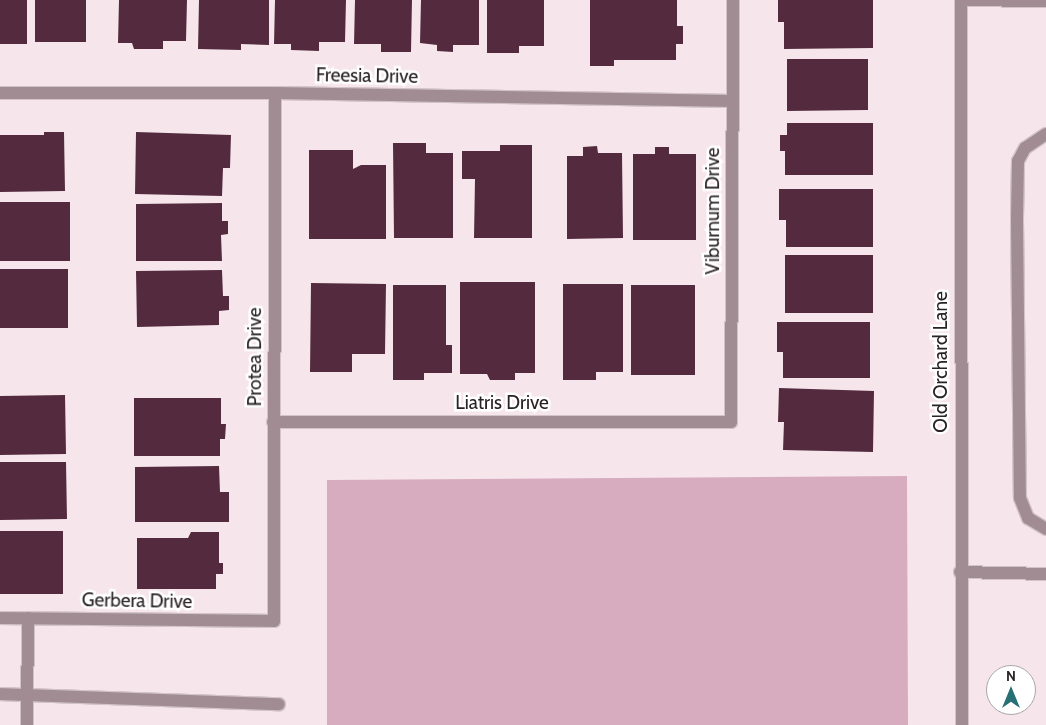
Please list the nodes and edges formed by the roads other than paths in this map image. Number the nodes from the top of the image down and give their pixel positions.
1 (733, 0) edge
2 (961, 0) edge
3 (1046, 1) edge
4 (0, 93) edge
5 (276, 93) junction
6 (732, 101) junction
7 (1046, 134) edge
8 (273, 422) junction
9 (731, 422) joint
10 (1046, 529) edge
11 (960, 572) junction
12 (1046, 574) edge
13 (0, 618) edge
14 (28, 618) junction
15 (274, 621) joint
16 (0, 694) edge
17 (28, 695) junction
18 (279, 704) dead end
19 (28, 725) edge
20 (962, 725) edge

1 - 6 street, Viburnum Drive
2 - 3 street
2 - 11 street, Old Orchard Lane
4 - 5 street, Freesia Drive
5 - 6 street, Freesia Drive
5 - 8 street, Protea Drive
6 - 9 street, Viburnum Drive
7 - 10 street
8 - 9 street, Liatris Drive
8 - 15 street, Protea Drive
11 - 12 street
11 - 20 street, Old Orchard Lane
13 - 14 street, Gerbera Drive
14 - 15 street, Gerbera Drive
14 - 17 street
16 - 17 street
17 - 18 street
17 - 19 street

